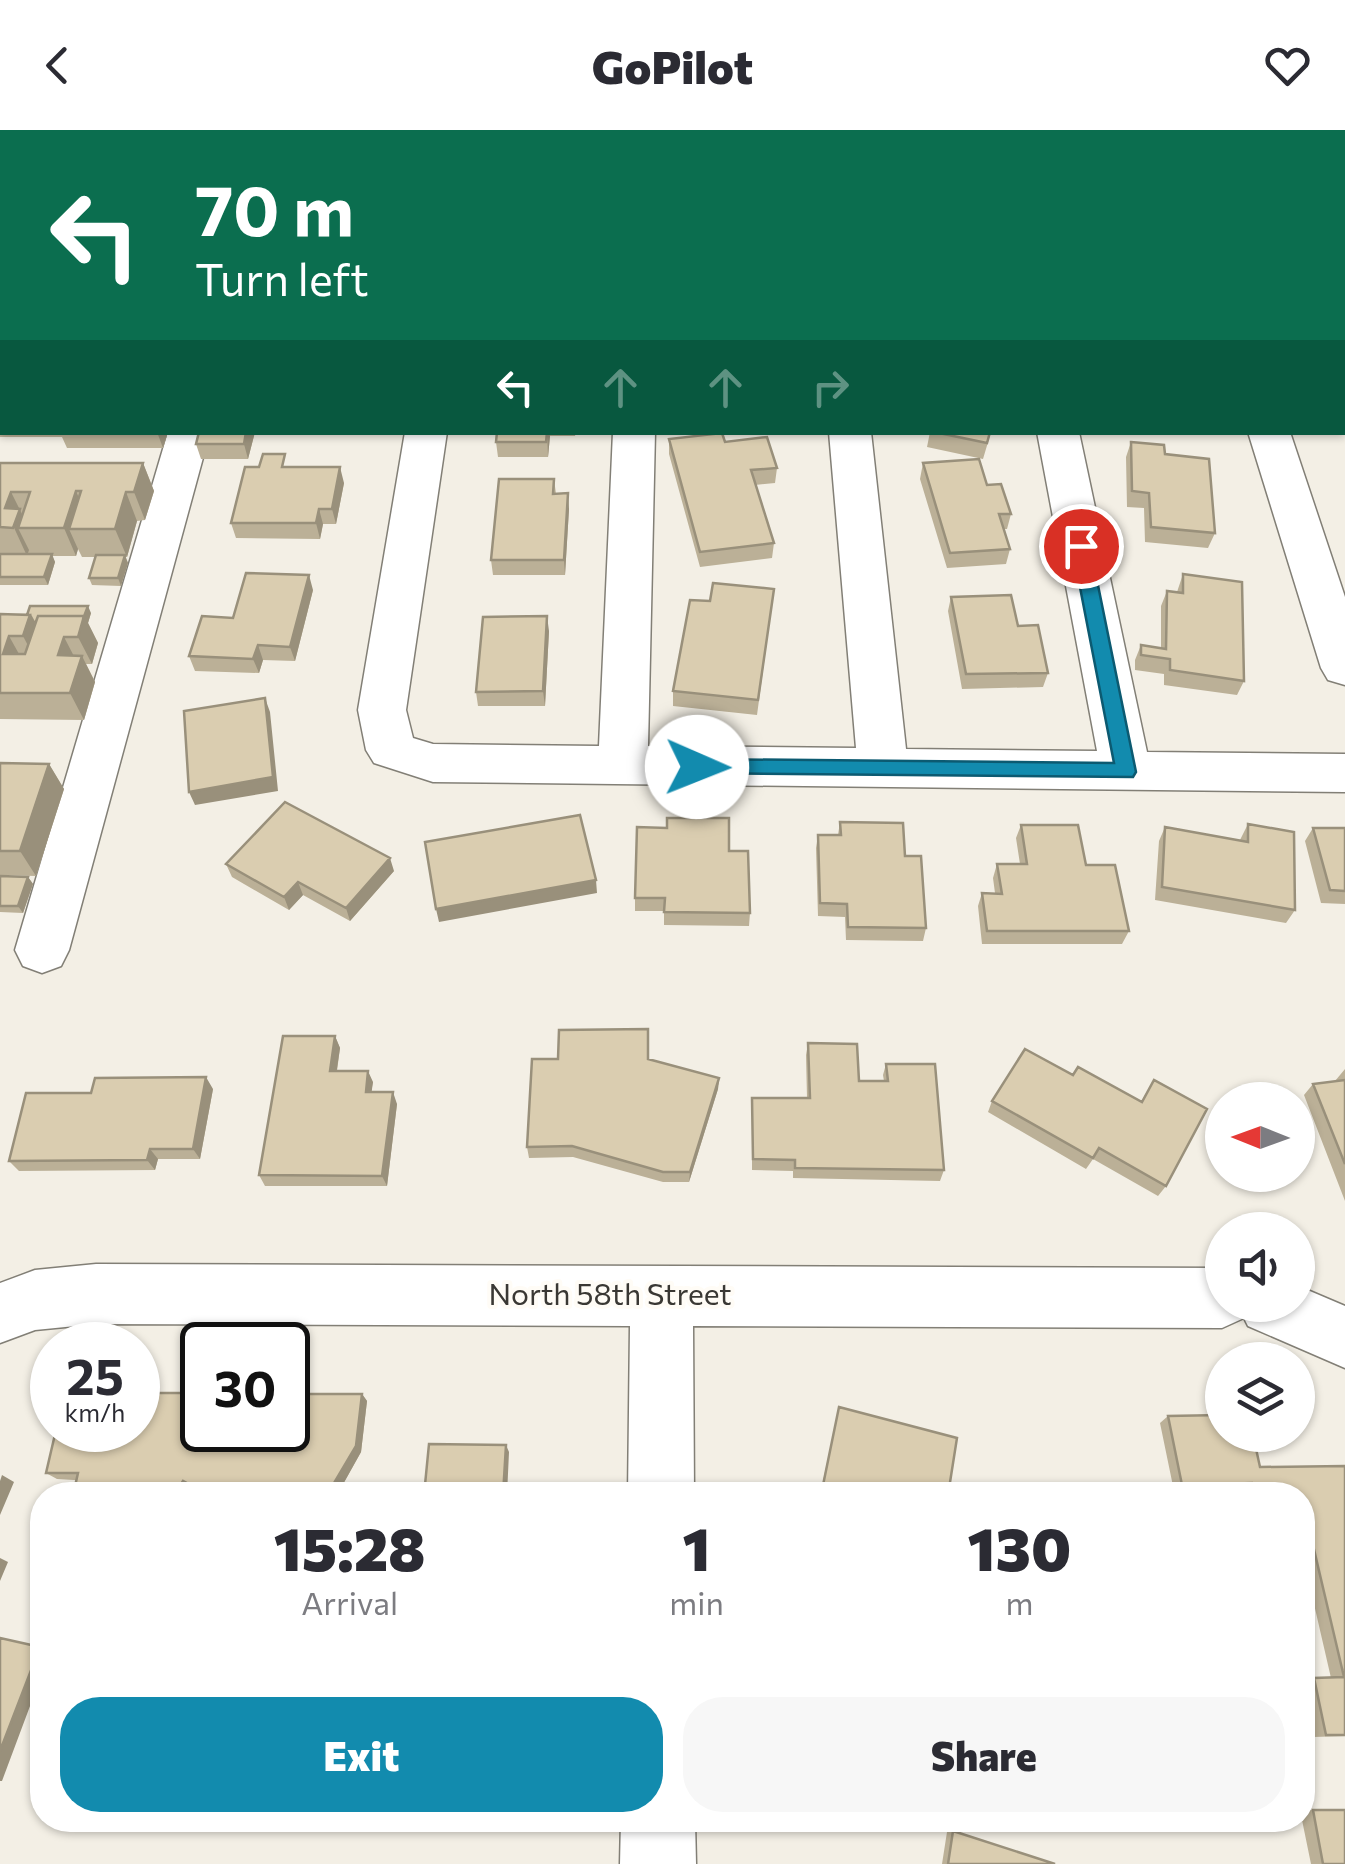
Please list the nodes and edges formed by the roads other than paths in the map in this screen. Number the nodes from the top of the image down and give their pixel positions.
1 (189, 435) edge
2 (426, 435) edge
3 (634, 435) edge
4 (850, 435) edge
5 (1059, 435) edge
6 (1270, 435) edge
7 (1345, 668) edge
8 (623, 766) junction
9 (883, 770) junction
10 (1126, 772) junction
11 (1345, 772) edge
12 (42, 950) dead end
13 (662, 1294) junction
14 (1205, 1298) edge
15 (0, 1312) edge
16 (1310, 1322) edge
17 (1345, 1337) edge
18 (661, 1482) edge
19 (658, 1832) edge
20 (658, 1864) edge

1 - 12 street
2 - 8 street
3 - 8 street
4 - 9 street
5 - 10 street
6 - 7 street
8 - 9 street
9 - 10 street
10 - 11 street
13 - 14 street, North 58th Street
13 - 15 street, North 58th Street
13 - 18 street
16 - 17 street
19 - 20 street

